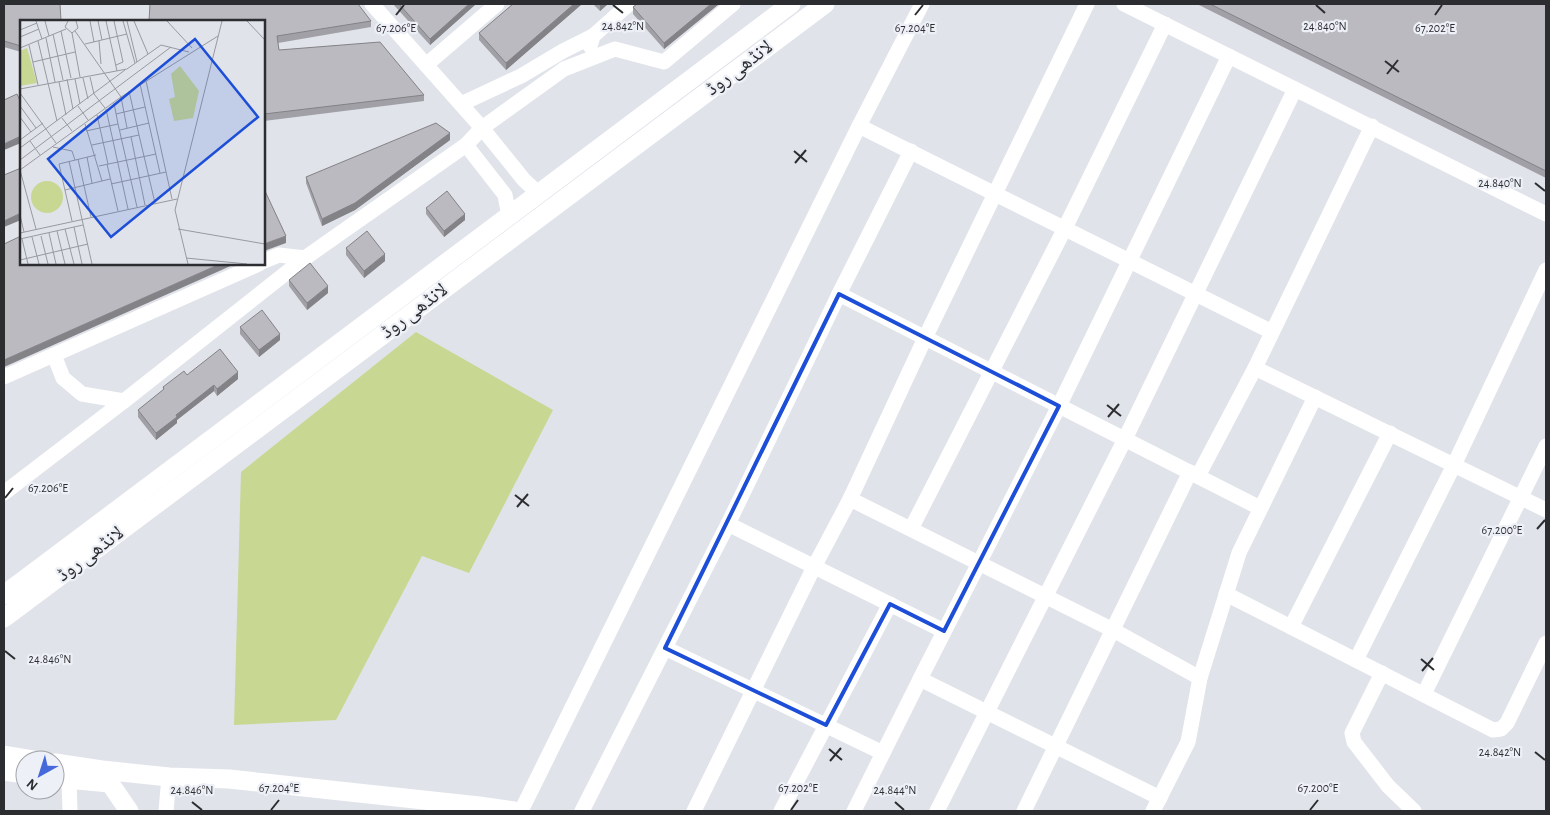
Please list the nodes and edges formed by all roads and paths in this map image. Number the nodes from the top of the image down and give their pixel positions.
1 (372, 4) edge
2 (497, 4) edge
3 (629, 4) edge
4 (733, 4) edge
5 (791, 4) edge
6 (825, 4) edge
7 (922, 4) edge
8 (1087, 4) edge
9 (1124, 4) edge
10 (1165, 24) junction
11 (593, 36) junction
12 (738, 43) junction
13 (1229, 56) junction
14 (587, 60) junction
15 (750, 60) junction
16 (426, 65) junction
17 (1296, 89) junction
18 (461, 104) junction
19 (859, 126) junction
20 (1372, 126) junction
21 (482, 128) junction
22 (466, 145) junction
23 (910, 152) junction
24 (543, 190) junction
25 (995, 194) junction
26 (562, 200) junction
27 (1546, 214) edge
28 (508, 216) junction
29 (1064, 230) junction
30 (519, 233) junction
31 (305, 258) junction
32 (265, 261) edge
33 (1130, 262) junction
34 (256, 265) edge
35 (1546, 270) edge
36 (839, 294) junction
37 (1196, 294) junction
38 (1272, 332) junction
39 (925, 338) junction
40 (54, 355) junction
41 (1255, 368) junction
42 (992, 372) junction
43 (4, 377) edge
44 (1315, 397) junction
45 (124, 402) junction
46 (1059, 406) junction
47 (1390, 433) junction
48 (216, 435) junction
49 (1125, 439) junction
50 (1546, 446) edge
51 (227, 451) junction
52 (193, 453) junction
53 (1454, 464) junction
54 (206, 467) junction
55 (1194, 474) junction
56 (4, 494) edge
57 (1521, 498) junction
58 (850, 499) junction
59 (1260, 508) junction
60 (1546, 510) edge
61 (728, 524) junction
62 (911, 529) junction
63 (978, 563) junction
64 (814, 567) junction
65 (1226, 594) junction
66 (4, 595) edge
67 (1045, 596) junction
68 (890, 604) junction
69 (4, 618) edge
70 (1291, 627) junction
71 (1114, 630) junction
72 (944, 632) junction
73 (1546, 643) edge
74 (665, 648) junction
75 (1356, 660) junction
76 (1382, 673) junction
77 (1200, 678) junction
78 (920, 679) junction
79 (753, 690) junction
80 (1424, 694) junction
81 (987, 712) junction
82 (826, 725) junction
83 (1056, 746) junction
84 (883, 752) junction
85 (65, 766) edge
86 (106, 776) junction
87 (169, 778) junction
88 (65, 779) edge
89 (65, 791) edge
90 (1157, 805) edge
91 (70, 811) edge
92 (129, 811) edge
93 (166, 811) edge
94 (514, 811) edge
95 (521, 811) edge
96 (582, 811) edge
97 (694, 811) edge
98 (781, 811) edge
99 (854, 811) edge
100 (937, 811) edge
101 (1024, 811) edge
102 (1414, 811) edge

1 - 16 street
2 - 16 street
3 - 11 street
4 - 14 street
5 - 12 main road, لانڈھی روڈ
6 - 15 main road, لانڈھی روڈ
7 - 19 street
8 - 25 street
9 - 10 street
10 - 13 street
10 - 29 street
11 - 14 street
11 - 18 street
12 - 15 main road
12 - 24 main road, لانڈھی روڈ
13 - 17 street
13 - 33 street
14 - 21 street
15 - 26 main road, لانڈھی روڈ
16 - 18 street
17 - 20 street
17 - 37 street
18 - 21 street
19 - 23 street
19 - 95 street
20 - 27 street
20 - 38 street
21 - 22 street
21 - 24 street
22 - 28 street
22 - 31 street
23 - 25 street
23 - 36 street
24 - 26 main road
24 - 28 main road, لانڈھی روڈ
25 - 29 street
25 - 39 street
26 - 30 main road, لانڈھی روڈ
28 - 30 main road
28 - 48 main road, لانڈھی روڈ
29 - 33 street
29 - 42 street
30 - 51 main road, لانڈھی روڈ
31 - 32 street
31 - 45 street
33 - 37 street
33 - 46 street
34 - 40 street
35 - 53 street
36 - 39 street
36 - 61 street
37 - 38 street
37 - 49 street
38 - 41 street
39 - 42 street
39 - 58 street
40 - 43 street
40 - 45 street
41 - 44 street
41 - 55 street
42 - 46 street
42 - 62 street
44 - 47 street
44 - 59 street
45 - 56 street
46 - 49 street
46 - 63 street
47 - 53 street
47 - 70 street
48 - 51 main road
48 - 52 main road, لانڈھی روڈ
49 - 55 street
49 - 67 street
50 - 57 street
51 - 54 main road, لانڈھی روڈ
52 - 54 main road
52 - 66 main road, لانڈھی روڈ
53 - 57 street
53 - 75 street
54 - 69 main road, لانڈھی روڈ
55 - 59 street
55 - 71 street
57 - 60 street
57 - 80 street
58 - 62 street
58 - 64 street
59 - 65 street
61 - 64 street
61 - 74 street
62 - 63 street
63 - 67 street
63 - 72 street
64 - 68 street
64 - 79 street
65 - 70 street
65 - 77 street
67 - 71 street
67 - 81 street
68 - 72 street
68 - 82 street
70 - 75 street
71 - 77 street
71 - 83 street
72 - 78 street
73 - 80 street
74 - 79 street
74 - 96 street
75 - 76 street
76 - 80 street
76 - 102 street
77 - 90 street
78 - 81 street
78 - 84 street
79 - 82 street
79 - 97 street
81 - 83 street
81 - 100 street
82 - 84 street
82 - 98 street
83 - 90 street
83 - 101 street
84 - 99 street
85 - 86 main road
86 - 87 main road
86 - 88 main road
86 - 92 main road
87 - 93 street
87 - 94 main road
89 - 91 street

